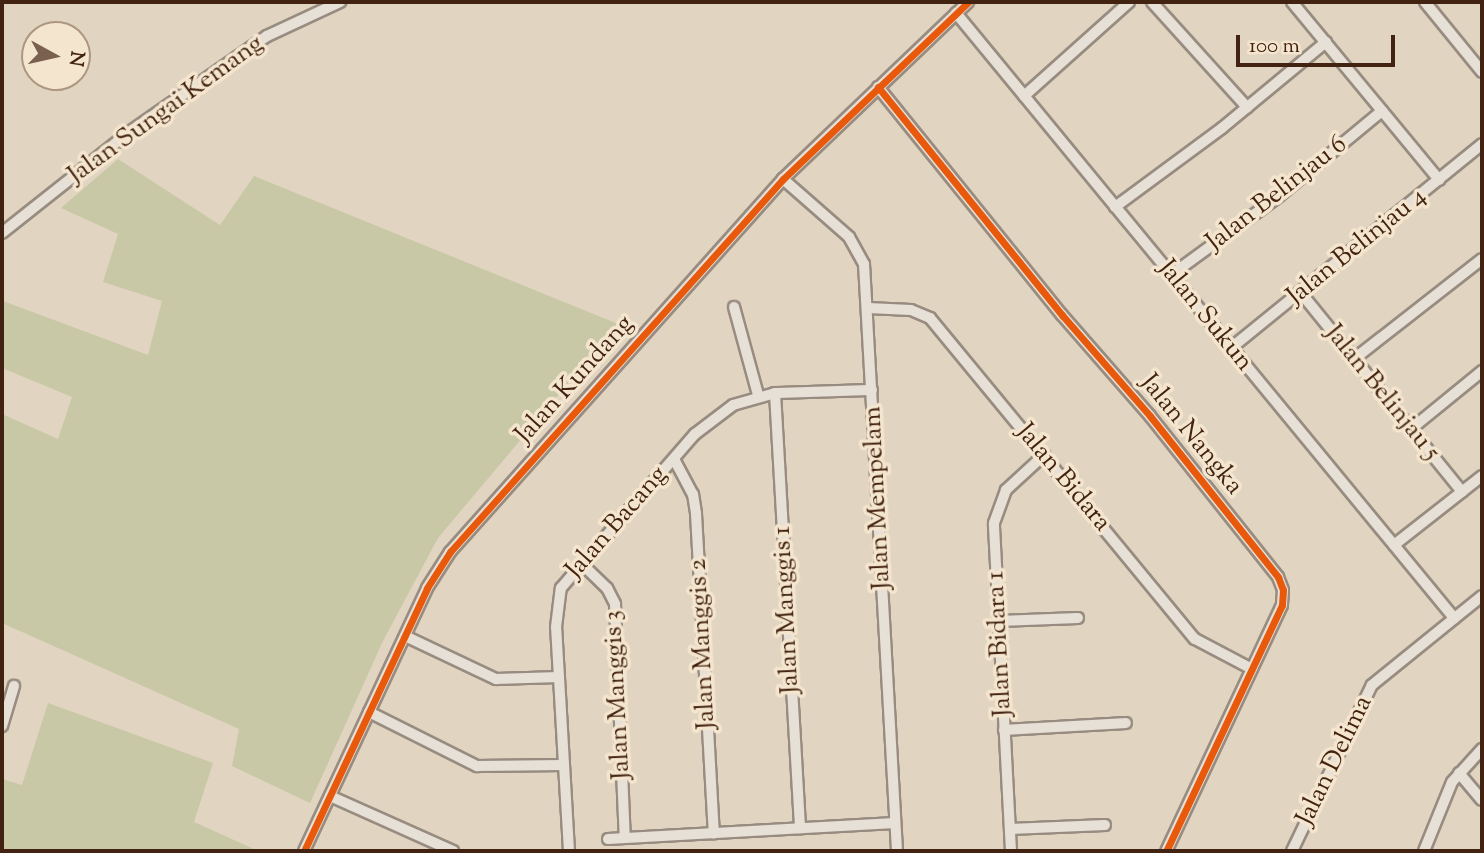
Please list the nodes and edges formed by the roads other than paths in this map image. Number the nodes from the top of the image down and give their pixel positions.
1 (340, 2) edge
2 (968, 2) edge
3 (1129, 2) edge
4 (1152, 2) edge
5 (1292, 2) edge
6 (1425, 2) edge
7 (956, 13) junction
8 (1326, 42) junction
9 (1482, 72) edge
10 (878, 87) junction
11 (1024, 96) junction
12 (1247, 107) junction
13 (1382, 111) junction
14 (1482, 144) edge
15 (783, 179) junction
16 (1439, 180) junction
17 (1115, 207) junction
18 (2, 233) edge
19 (1482, 259) edge
20 (1171, 275) junction
21 (1301, 293) junction
22 (734, 307) dead end
23 (868, 309) junction
24 (1231, 348) junction
25 (1354, 359) junction
26 (1482, 371) edge
27 (872, 390) junction
28 (775, 393) junction
29 (758, 395) junction
30 (1411, 429) junction
31 (1044, 455) junction
32 (674, 459) junction
33 (1482, 477) edge
34 (1462, 492) junction
35 (1394, 545) junction
36 (582, 564) junction
37 (1482, 596) edge
38 (1078, 618) dead end
39 (1454, 618) junction
40 (999, 621) junction
41 (405, 636) junction
42 (1252, 670) junction
43 (559, 677) junction
44 (14, 687) dead end
45 (369, 712) junction
46 (1126, 723) dead end
47 (2, 726) edge
48 (1004, 730) junction
49 (1482, 749) edge
50 (564, 765) junction
51 (1460, 773) junction
52 (330, 796) junction
53 (1482, 800) edge
54 (895, 823) junction
55 (1104, 825) dead end
56 (800, 828) junction
57 (1010, 829) junction
58 (714, 833) junction
59 (625, 838) junction
60 (608, 839) dead end
61 (304, 851) edge
62 (453, 851) edge
63 (569, 851) edge
64 (897, 851) edge
65 (1011, 851) edge
66 (1166, 851) edge
67 (1292, 851) edge
68 (1424, 851) edge

1 - 18 street, Jalan Sungai Kemang
2 - 7 street, Jalan Kundang
3 - 11 street
4 - 12 street
5 - 8 street
6 - 9 street
7 - 10 street, Jalan Kundang
7 - 11 street, Jalan Sukun
8 - 12 street
8 - 13 street
10 - 15 street, Jalan Kundang
10 - 42 street, Jalan Nangka
11 - 17 street, Jalan Sukun
12 - 17 street
13 - 16 street
13 - 20 street, Jalan Belinjau 6
14 - 16 street, Jalan Belinjau 4
15 - 23 street, Jalan Mempelam
15 - 41 street, Jalan Kundang
16 - 21 street, Jalan Belinjau 4
17 - 20 street, Jalan Sukun
19 - 25 street
20 - 24 street, Jalan Sukun
21 - 24 street, Jalan Belinjau 4
21 - 25 street, Jalan Belinjau 5
22 - 29 street
23 - 27 street, Jalan Mempelam
23 - 31 street, Jalan Bidara
24 - 35 street, Jalan Sukun
25 - 30 street, Jalan Belinjau 5
26 - 30 street
27 - 28 street, Jalan Bacang
27 - 54 street, Jalan Mempelam
28 - 29 street, Jalan Bacang
28 - 56 street, Jalan Manggis 1
29 - 32 street, Jalan Bacang
30 - 34 street, Jalan Belinjau 5
31 - 40 street, Jalan Bidara 1
31 - 42 street, Jalan Bidara
32 - 36 street, Jalan Bacang
32 - 58 street, Jalan Manggis 2
33 - 34 street
34 - 35 street
35 - 39 street, Jalan Sukun
36 - 43 street, Jalan Bacang
36 - 59 street, Jalan Manggis 3
37 - 39 street, Jalan Delima
38 - 40 street
39 - 67 street, Jalan Delima
40 - 48 street, Jalan Bidara 1
41 - 43 street
41 - 45 street, Jalan Kundang
42 - 66 street, Jalan Nangka
43 - 50 street, Jalan Bacang
44 - 47 street
45 - 50 street
45 - 52 street, Jalan Kundang
46 - 48 street
48 - 57 street, Jalan Bidara 1
49 - 51 street
50 - 63 street, Jalan Bacang
51 - 53 street
51 - 68 street
52 - 61 street, Jalan Kundang
52 - 62 street
54 - 56 street
54 - 64 street, Jalan Mempelam
55 - 57 street
56 - 58 street
57 - 65 street, Jalan Bidara 1
58 - 59 street
59 - 60 street

